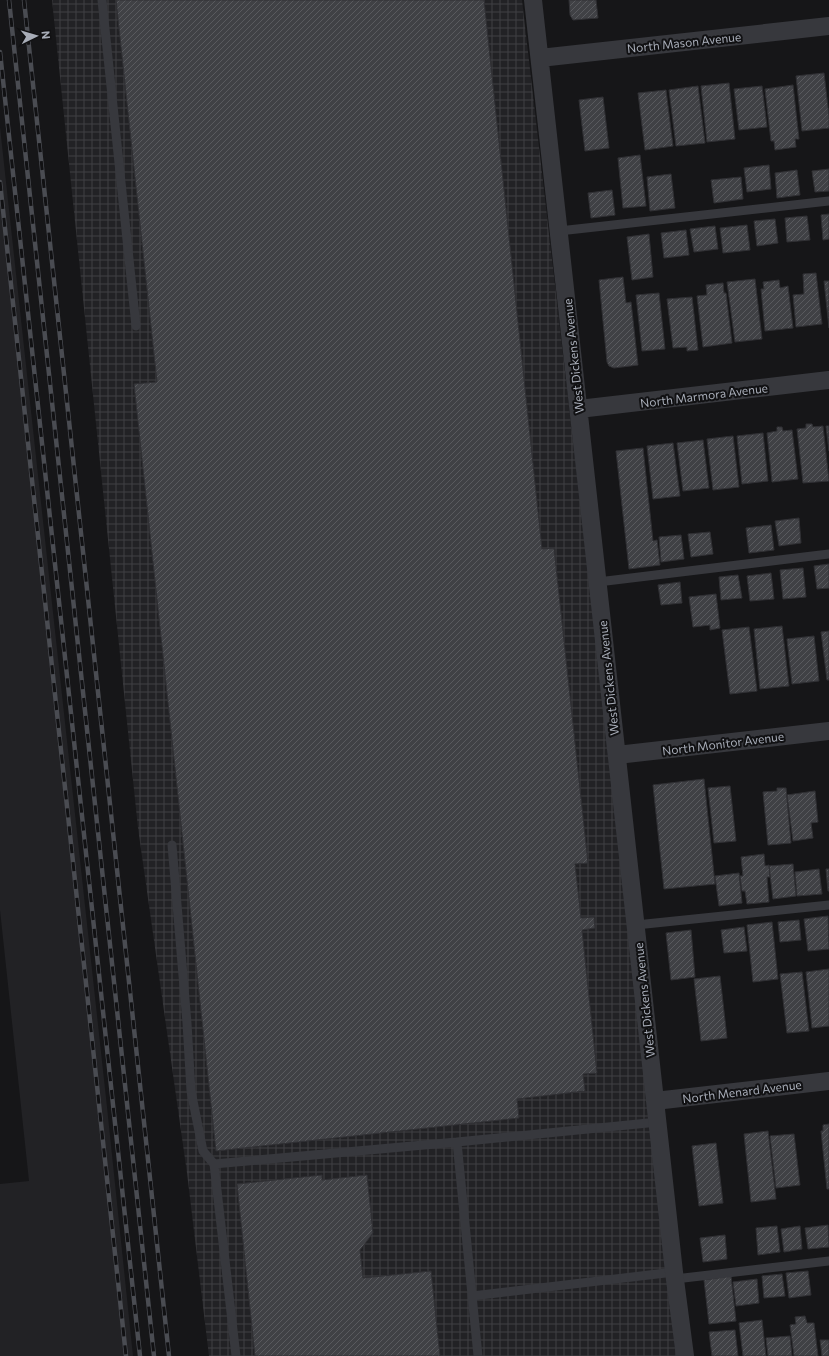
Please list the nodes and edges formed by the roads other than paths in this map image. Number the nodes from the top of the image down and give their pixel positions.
1 (102, 0) edge
2 (533, 0) edge
3 (829, 26) edge
4 (540, 58) junction
5 (829, 201) edge
6 (558, 231) junction
7 (136, 326) dead end
8 (829, 380) edge
9 (579, 409) junction
10 (829, 554) edge
11 (598, 582) junction
12 (829, 731) edge
13 (617, 755) junction
14 (172, 845) dead end
15 (829, 905) edge
16 (636, 926) junction
17 (829, 1081) edge
18 (656, 1101) junction
19 (658, 1122) junction
20 (457, 1142) junction
21 (214, 1164) junction
22 (829, 1261) edge
23 (675, 1276) junction
24 (472, 1296) junction
25 (236, 1356) edge
26 (478, 1356) edge
27 (685, 1356) edge

1 - 7 lane
2 - 4 street, West Dickens Avenue
3 - 4 street, North Mason Avenue
4 - 6 street, West Dickens Avenue
5 - 6 lane
6 - 9 street, West Dickens Avenue
8 - 9 street, North Marmora Avenue
9 - 11 street, West Dickens Avenue
10 - 11 lane
11 - 13 street, West Dickens Avenue
12 - 13 street, North Monitor Avenue
13 - 16 street, West Dickens Avenue
14 - 21 lane
15 - 16 lane
16 - 18 street, West Dickens Avenue
17 - 18 street, North Menard Avenue
18 - 19 street, West Dickens Avenue
19 - 20 lane
19 - 23 street, West Dickens Avenue
20 - 21 lane
20 - 24 lane
21 - 25 lane
22 - 23 lane
23 - 24 lane
23 - 27 street, West Dickens Avenue
24 - 26 lane

